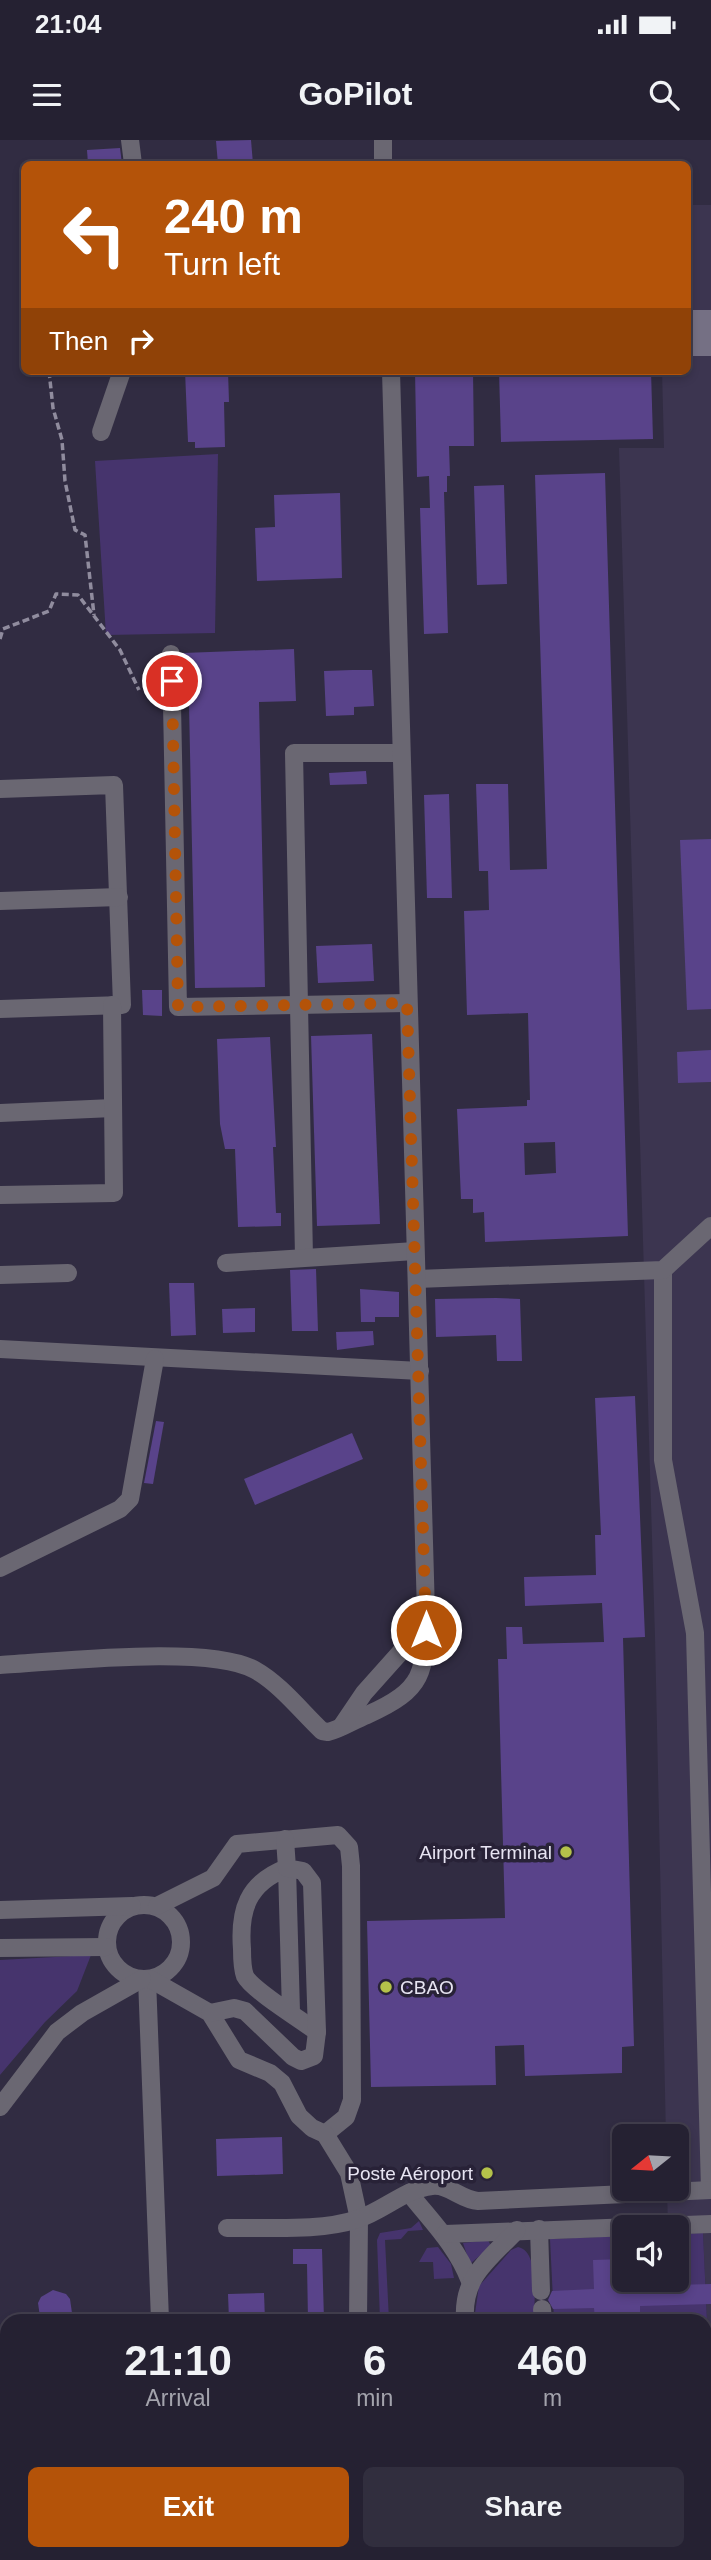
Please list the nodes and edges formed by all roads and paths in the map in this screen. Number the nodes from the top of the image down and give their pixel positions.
1 (130, 140) edge
2 (383, 140) edge
3 (133, 161) edge
4 (383, 161) edge
5 (49, 375) edge
6 (121, 375) edge
7 (391, 375) edge
8 (102, 432) dead end
9 (94, 615) junction
10 (0, 639) edge
11 (171, 654) dead end
12 (139, 690) dead end
13 (400, 753) junction
14 (0, 789) edge
15 (119, 898) junction
16 (0, 901) edge
17 (407, 1003) junction
18 (112, 1005) junction
19 (299, 1005) junction
20 (0, 1009) edge
21 (113, 1108) junction
22 (0, 1113) edge
23 (0, 1195) edge
24 (711, 1227) edge
25 (415, 1251) junction
26 (303, 1257) junction
27 (226, 1263) dead end
28 (663, 1270) junction
29 (68, 1273) dead end
30 (0, 1275) edge
31 (417, 1279) junction
32 (0, 1349) edge
33 (156, 1359) junction
34 (420, 1371) junction
35 (0, 1568) edge
36 (426, 1612) junction
37 (0, 1665) edge
38 (340, 1727) junction
39 (285, 1839) junction
40 (287, 1868) junction
41 (132, 1906) junction
42 (156, 1906) junction
43 (0, 1910) edge
44 (107, 1947) junction
45 (0, 1948) edge
46 (146, 1979) junction
47 (290, 2012) junction
48 (210, 2013) junction
49 (317, 2032) junction
50 (0, 2107) edge
51 (325, 2134) junction
52 (710, 2190) edge
53 (409, 2193) junction
54 (359, 2219) junction
55 (711, 2224) edge
56 (227, 2228) dead end
57 (539, 2229) junction
58 (517, 2230) junction
59 (445, 2234) junction
60 (470, 2281) junction
61 (541, 2291) dead end
62 (160, 2314) edge
63 (358, 2314) edge
64 (465, 2314) edge

1 - 3 street
2 - 4 street
5 - 9 path
6 - 8 street
7 - 13 street
9 - 10 path
9 - 12 path
11 - 19 street
13 - 17 street
13 - 19 street
14 - 15 street
15 - 16 street
15 - 18 street
17 - 19 street
17 - 25 street
18 - 20 street
18 - 21 street
19 - 26 street
21 - 22 street
21 - 23 street
24 - 28 street
25 - 26 street
25 - 31 street
26 - 27 street
28 - 31 street
28 - 52 street
29 - 30 street
31 - 34 street
32 - 33 street
33 - 34 street
33 - 35 street
34 - 36 street
36 - 38 street
36 - 38 street
37 - 38 street
39 - 40 street
39 - 42 street
39 - 51 street
40 - 47 street
40 - 47 street
40 - 49 street
41 - 42 street
41 - 43 street
41 - 44 street
42 - 46 street
44 - 45 street
44 - 46 street
46 - 48 street
46 - 50 street
46 - 62 street
47 - 49 street
48 - 49 street
48 - 51 street
51 - 54 street
52 - 53 street
53 - 54 street
53 - 59 street
54 - 56 street
54 - 63 street
55 - 57 street
57 - 58 street
57 - 61 street
58 - 59 street
58 - 60 street
59 - 60 street
60 - 64 street

